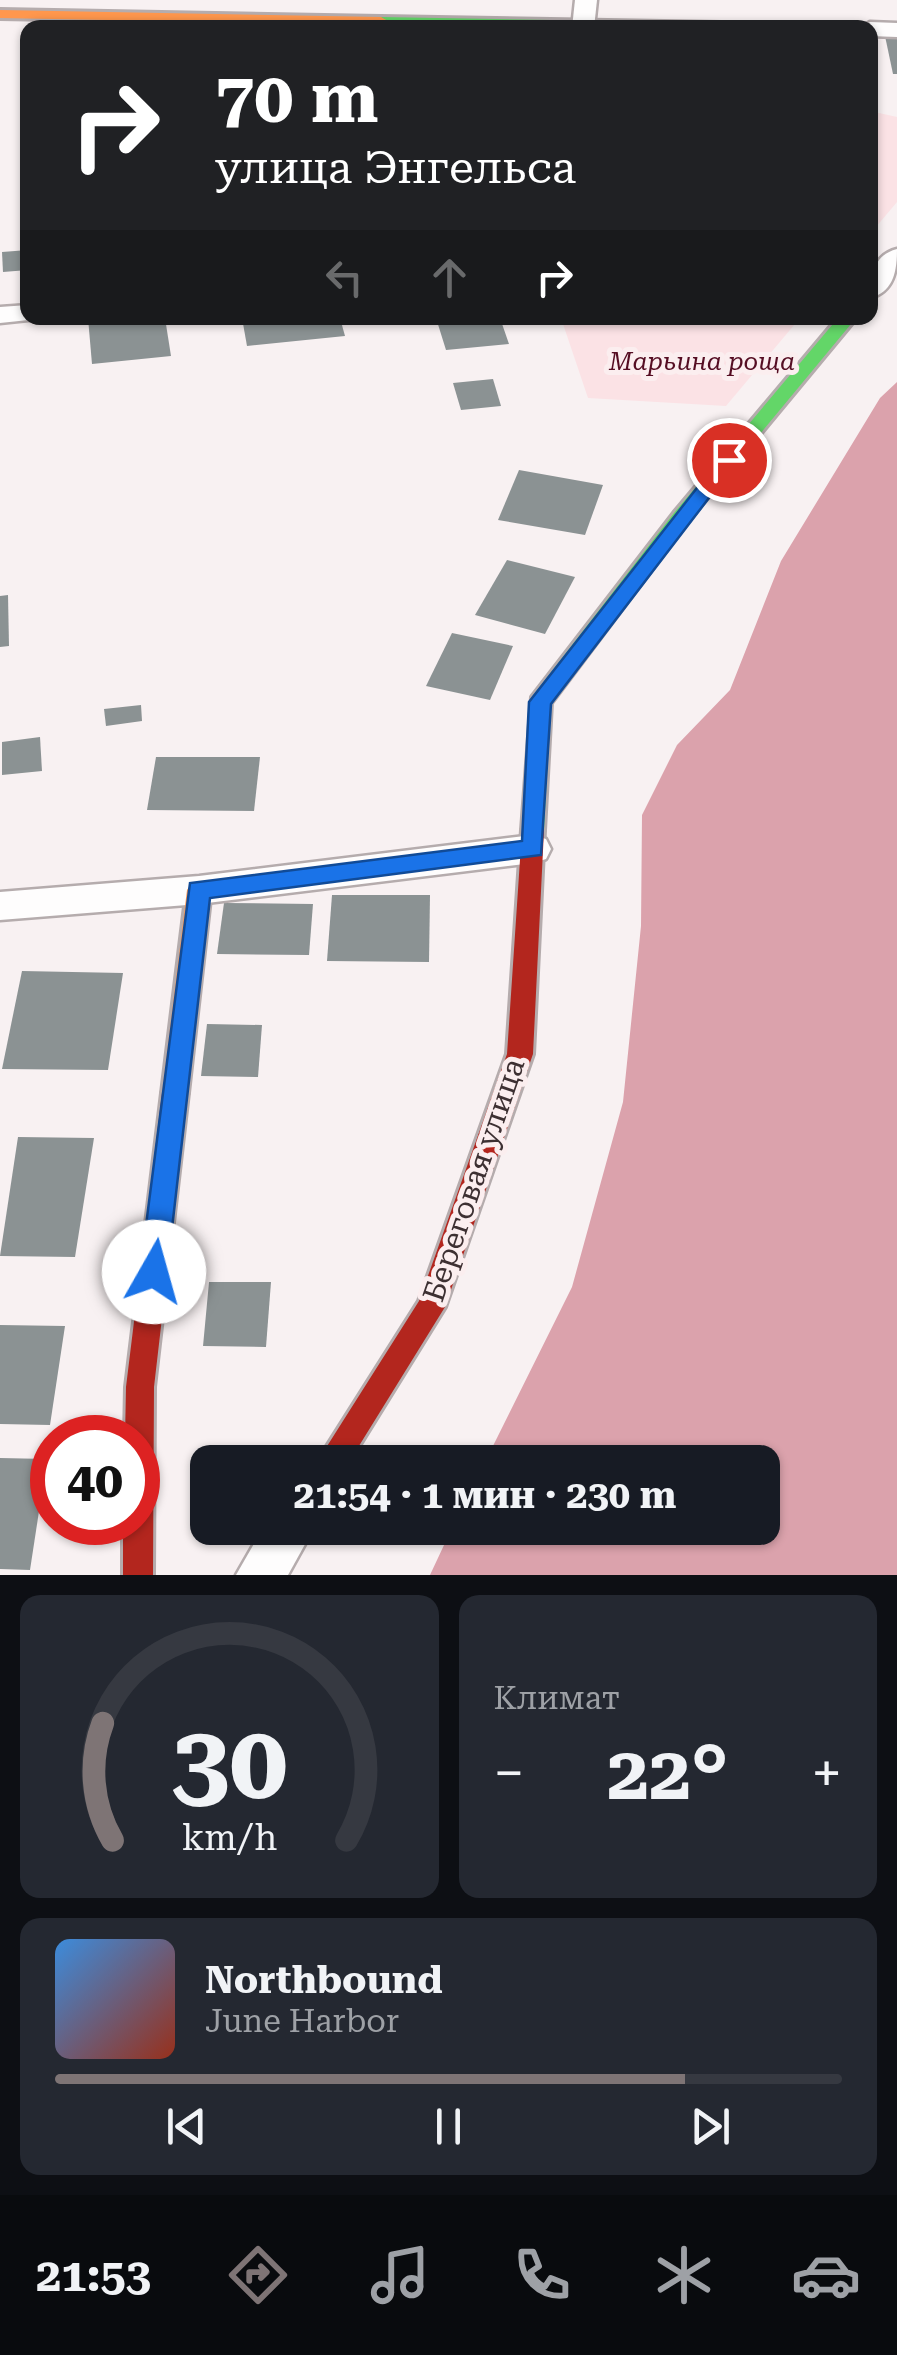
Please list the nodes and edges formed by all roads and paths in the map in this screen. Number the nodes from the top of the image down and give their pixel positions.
1 (0, 14) edge
2 (292, 20) edge
3 (897, 257) edge
4 (878, 280) edge
5 (841, 325) edge
6 (533, 848) junction
7 (199, 890) junction
8 (0, 906) edge
9 (343, 1445) edge
10 (279, 1545) edge
11 (138, 1575) edge
12 (260, 1575) edge

1 - 2 street
3 - 4 street
5 - 6 street, Береговая улица
6 - 7 street
6 - 9 street, Береговая улица
7 - 8 street
7 - 11 street
10 - 12 street

